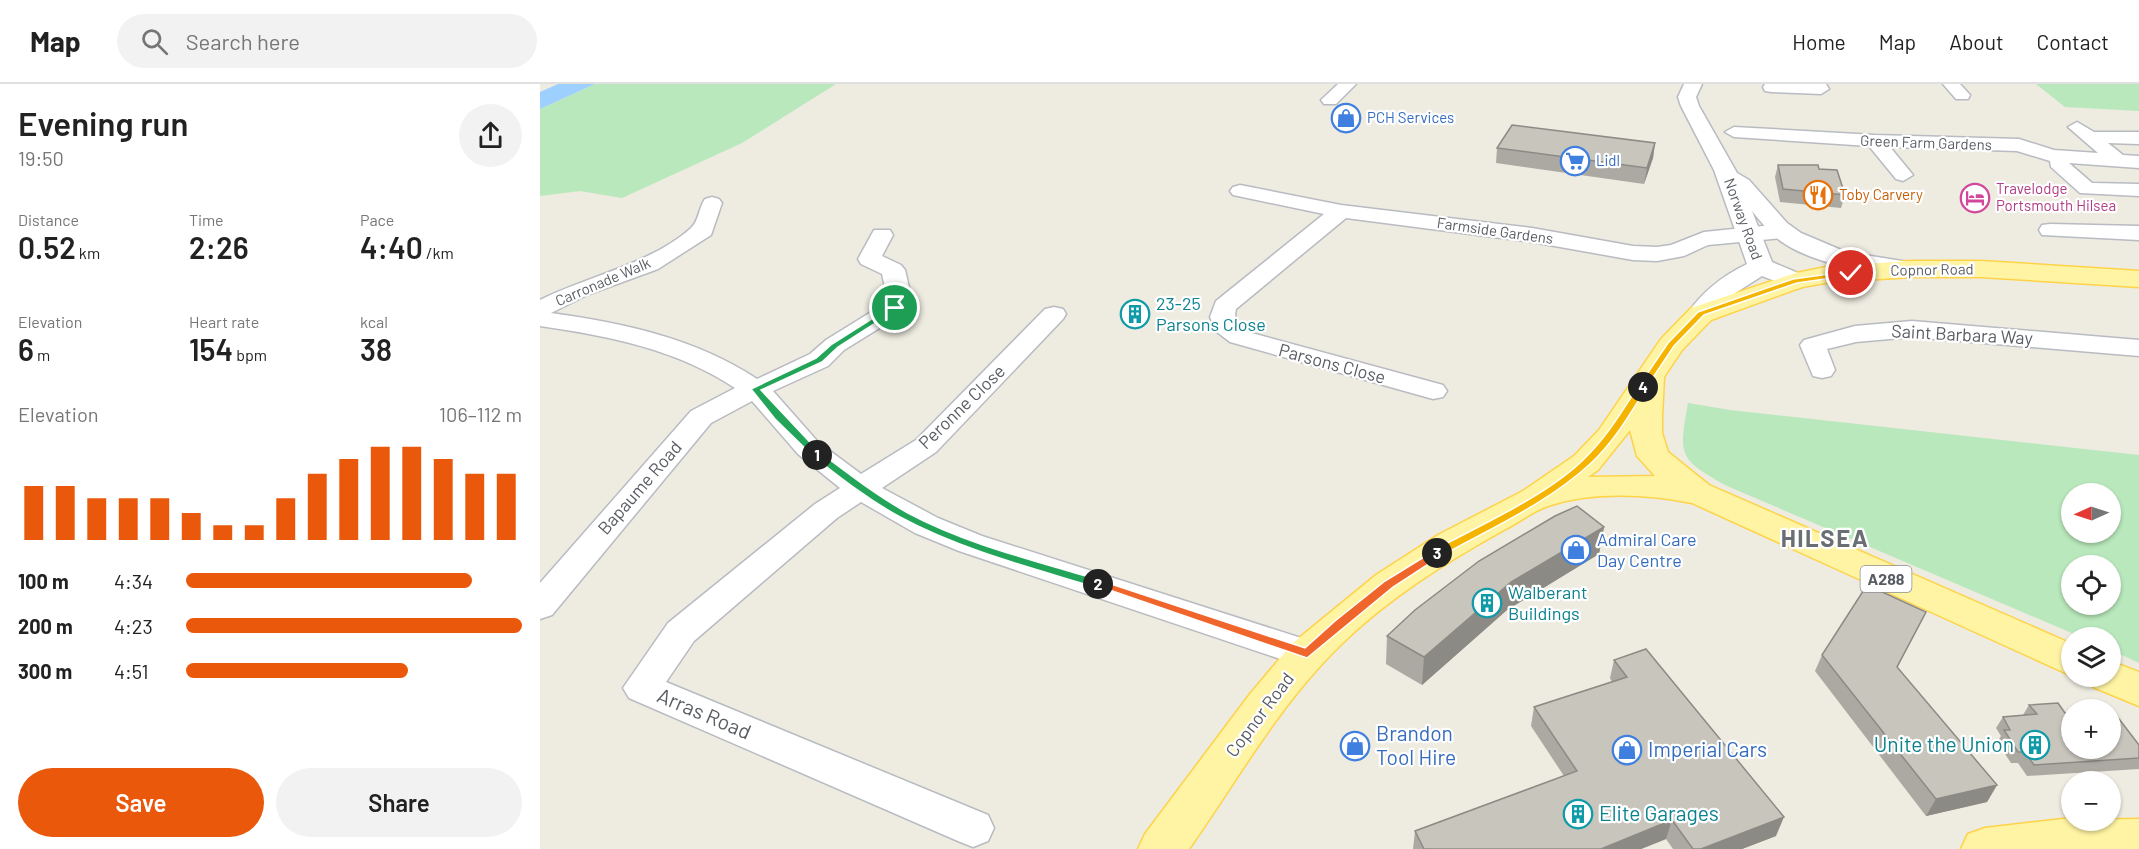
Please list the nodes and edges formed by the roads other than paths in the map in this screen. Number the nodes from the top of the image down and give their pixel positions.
1 (1348, 84) edge
2 (1692, 84) edge
3 (1818, 84) edge
4 (1771, 87) dead end
5 (1330, 100) dead end
6 (1734, 132) dead end
7 (2139, 138) edge
8 (1875, 141) junction
9 (2116, 159) junction
10 (2139, 162) edge
11 (2058, 163) dead end
12 (1729, 173) junction
13 (1904, 175) dead end
14 (2087, 189) junction
15 (2139, 190) edge
16 (1240, 191) dead end
17 (712, 203) dead end
18 (1341, 211) junction
19 (2050, 230) dead end
20 (1779, 232) junction
21 (2117, 232) junction
22 (2139, 233) edge
23 (882, 236) dead end
24 (1749, 236) junction
25 (1761, 267) junction
26 (1912, 269) junction
27 (1831, 274) junction
28 (2139, 279) edge
29 (1796, 281) junction
30 (540, 309) edge
31 (1054, 314) dead end
32 (1701, 314) junction
33 (540, 319) edge
34 (2139, 348) edge
35 (1822, 369) dead end
36 (1651, 374) junction
37 (755, 389) junction
38 (1433, 391) dead end
39 (859, 487) junction
40 (1701, 494) junction
41 (1535, 499) junction
42 (540, 606) edge
43 (1307, 654) junction
44 (2061, 656) edge
45 (2121, 682) edge
46 (2139, 690) edge
47 (973, 828) dead end
48 (2132, 841) edge
49 (1162, 849) edge
50 (1985, 849) edge

1 - 5 street
2 - 12 street, Norway Road
3 - 4 street
6 - 8 street, Green Farm Gardens
7 - 9 street
8 - 9 street, Green Farm Gardens
8 - 13 street
9 - 10 street, Green Farm Gardens
11 - 14 street
12 - 20 street, Norway Road
12 - 24 street, Norway Road
14 - 15 street
14 - 21 street
16 - 18 street, Farmside Gardens
17 - 30 street, Carronade Walk
18 - 24 street, Farmside Gardens
18 - 38 street, Parsons Close
19 - 21 street
20 - 24 street, Farmside Gardens
20 - 26 street, Norway Road
20 - 27 street, Norway Road
21 - 22 street
23 - 37 street, Bapaume Road
24 - 25 street, Norway Road
25 - 29 street, Norway Road
25 - 32 street, Norway Road
26 - 27 main road, Copnor Road
26 - 28 main road, Copnor Road
27 - 29 main road, Copnor Road
29 - 32 main road, Copnor Road
31 - 39 street, Peronne Close
32 - 36 main road, Copnor Road
33 - 37 street
34 - 35 street, Saint Barbara Way
36 - 40 main road, Copnor Road
36 - 41 main road, Copnor Road
37 - 39 street
37 - 42 street, Bapaume Road
39 - 43 street
39 - 47 street, Arras Road
40 - 41 main road, A288
40 - 44 main road, A288
41 - 43 main road, Copnor Road / A288
43 - 49 main road, Copnor Road / A288
45 - 46 main road
48 - 50 main road

